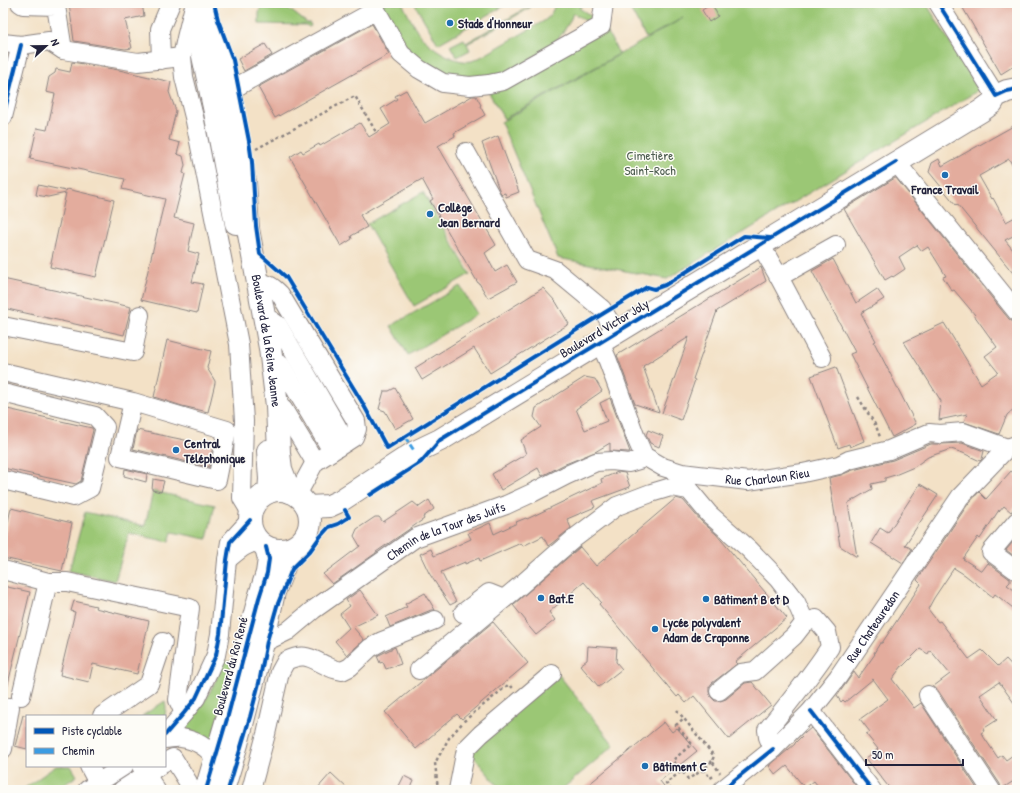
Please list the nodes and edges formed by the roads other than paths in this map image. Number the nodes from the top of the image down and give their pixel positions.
1 (20, 3) edge
2 (171, 3) edge
3 (604, 3) edge
4 (938, 3) edge
5 (56, 4) edge
6 (196, 5) edge
7 (374, 6) edge
8 (3, 43) edge
9 (21, 45) junction
10 (63, 50) junction
11 (182, 58) junction
12 (161, 60) junction
13 (238, 86) dead end
14 (1017, 89) edge
15 (996, 96) junction
16 (3, 117) edge
17 (466, 152) dead end
18 (896, 162) junction
19 (760, 244) junction
20 (836, 245) dead end
21 (779, 277) junction
22 (258, 282) junction
23 (1017, 312) edge
24 (140, 315) dead end
25 (265, 320) junction
26 (3, 326) edge
27 (608, 337) junction
28 (822, 358) dead end
29 (272, 363) junction
30 (3, 372) edge
31 (3, 393) edge
32 (133, 402) junction
33 (276, 406) junction
34 (339, 446) junction
35 (1012, 446) edge
36 (644, 456) junction
37 (315, 462) junction
38 (3, 480) edge
39 (269, 492) junction
40 (301, 505) junction
41 (251, 517) junction
42 (1017, 521) edge
43 (263, 544) junction
44 (291, 549) junction
45 (227, 560) junction
46 (3, 570) edge
47 (1017, 571) edge
48 (48, 582) junction
49 (504, 599) junction
50 (463, 613) dead end
51 (435, 620) dead end
52 (805, 622) junction
53 (163, 642) dead end
54 (262, 643) junction
55 (419, 670) dead end
56 (552, 674) dead end
57 (719, 691) dead end
58 (928, 695) dead end
59 (811, 711) junction
60 (184, 713) junction
61 (103, 715) edge
62 (166, 735) edge
63 (166, 739) edge
64 (3, 749) edge
65 (773, 749) junction
66 (215, 759) junction
67 (166, 762) edge
68 (89, 767) edge
69 (122, 767) edge
70 (149, 769) edge
71 (723, 782) edge
72 (92, 786) edge
73 (197, 786) edge
74 (122, 790) edge
75 (156, 790) edge
76 (223, 790) edge
77 (251, 790) edge
78 (458, 790) edge
79 (872, 790) edge
80 (991, 790) edge

1 - 5 street
2 - 12 street
3 - 7 street
4 - 15 street
5 - 10 street
6 - 11 street
6 - 22 main road, Boulevard de la Reine Jeanne
6 - 39 main road, Boulevard de la Reine Jeanne
7 - 13 street
8 - 9 street
9 - 10 street
9 - 16 street
10 - 12 street
11 - 12 street
11 - 41 street
14 - 15 main road, Boulevard Victor Joly
15 - 18 main road, Boulevard Victor Joly
17 - 27 street
18 - 19 main road, Boulevard Victor Joly
18 - 23 street
19 - 21 street
19 - 27 main road, Boulevard Victor Joly
20 - 21 street
21 - 28 street
22 - 25 main road, Boulevard de la Reine Jeanne
22 - 34 street
24 - 26 street
25 - 29 main road, Boulevard de la Reine Jeanne
25 - 34 street
27 - 36 street
27 - 40 main road, Boulevard Victor Joly
29 - 33 main road, Boulevard de la Reine Jeanne
29 - 34 street
30 - 32 street
31 - 38 street
32 - 32 street
33 - 37 street
33 - 40 main road, Boulevard de la Reine Jeanne
34 - 37 street
35 - 36 street, Rue Charloun Rieu
35 - 59 street, Rue Chateauredon
36 - 54 street, Chemin de la Tour des Juifs
37 - 40 street
39 - 40 main road
39 - 41 main road
40 - 44 main road
41 - 43 main road
41 - 45 street
42 - 47 street
43 - 44 main road
43 - 45 street
43 - 66 main road, Boulevard du Roi René
44 - 54 main road, Boulevard du Roi René
45 - 60 street
46 - 48 street
48 - 60 street
48 - 64 street
49 - 50 street
49 - 52 street
49 - 55 street
51 - 77 street
52 - 57 street
52 - 65 street
53 - 61 street
54 - 76 main road, Boulevard du Roi René
56 - 78 street
58 - 80 street
59 - 65 street, Rue Chateauredon
59 - 79 street
60 - 62 street
63 - 66 street
65 - 71 street, Rue Chateauredon
66 - 73 main road, Boulevard du Roi René
67 - 73 street
68 - 72 street
69 - 72 street
70 - 74 street
70 - 75 street

